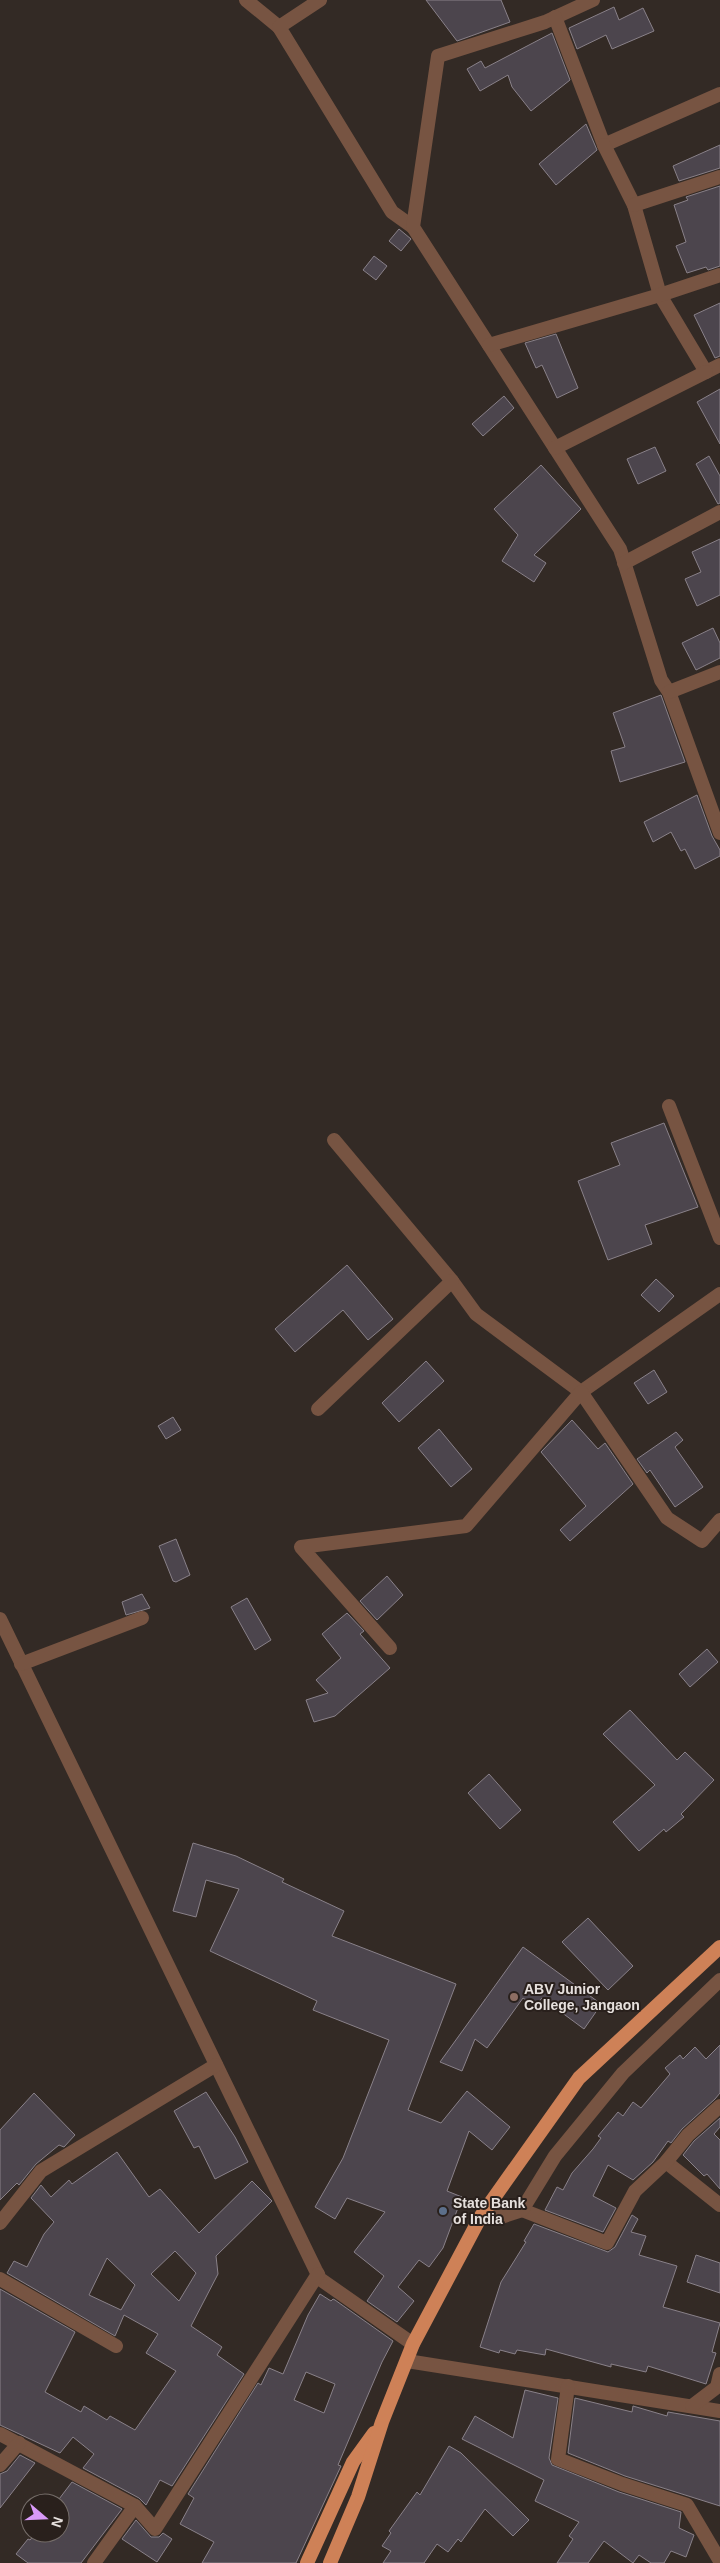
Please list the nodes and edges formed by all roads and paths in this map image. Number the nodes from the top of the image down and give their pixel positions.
1 (246, 0) edge
2 (320, 0) edge
3 (592, 0) edge
4 (555, 17) junction
5 (280, 27) junction
6 (720, 94) edge
7 (604, 145) junction
8 (720, 177) edge
9 (634, 205) junction
10 (413, 227) junction
11 (720, 275) edge
12 (660, 295) junction
13 (489, 345) junction
14 (720, 365) edge
15 (706, 372) junction
16 (555, 448) junction
17 (720, 512) edge
18 (624, 563) junction
19 (720, 672) edge
20 (669, 692) junction
21 (720, 833) edge
22 (669, 1106) dead end
23 (334, 1140) dead end
24 (720, 1238) edge
25 (452, 1280) junction
26 (720, 1294) edge
27 (581, 1392) junction
28 (318, 1409) dead end
29 (720, 1520) edge
30 (142, 1618) dead end
31 (0, 1619) edge
32 (390, 1648) dead end
33 (21, 1664) junction
34 (720, 1947) edge
35 (720, 1980) edge
36 (216, 2065) junction
37 (720, 2106) edge
38 (666, 2162) junction
39 (720, 2206) edge
40 (522, 2210) junction
41 (481, 2216) junction
42 (0, 2223) edge
43 (318, 2274) junction
44 (0, 2278) edge
45 (414, 2344) junction
46 (116, 2346) dead end
47 (407, 2361) junction
48 (720, 2374) edge
49 (568, 2386) junction
50 (692, 2406) junction
51 (720, 2411) edge
52 (382, 2422) junction
53 (0, 2434) edge
54 (19, 2443) junction
55 (0, 2465) edge
56 (135, 2506) junction
57 (720, 2561) edge
58 (94, 2563) edge
59 (307, 2563) edge
60 (330, 2563) edge

1 - 5 street
2 - 5 street
3 - 4 street
4 - 7 street
4 - 10 street
5 - 10 street
6 - 7 street
7 - 9 street
8 - 9 street
9 - 12 street
10 - 13 street
11 - 12 street
12 - 13 street
12 - 15 street
13 - 16 street
14 - 15 street
15 - 16 street
16 - 18 street
17 - 18 street
18 - 20 street
19 - 20 street
20 - 21 street
22 - 24 street
23 - 25 street
25 - 27 street
25 - 28 street
26 - 27 street
27 - 29 street
27 - 32 street
30 - 33 street
31 - 33 street
33 - 36 street
34 - 41 highway
35 - 40 street
36 - 42 street
36 - 43 street
37 - 38 street
38 - 39 street
38 - 40 street
40 - 41 street
41 - 45 highway
43 - 45 street
43 - 56 street
44 - 46 street
45 - 47 highway
47 - 49 street
47 - 52 highway
48 - 50 street
49 - 50 street
49 - 57 street
50 - 51 street
52 - 59 highway
52 - 60 highway
53 - 54 street
54 - 55 street
54 - 56 street
56 - 58 street

